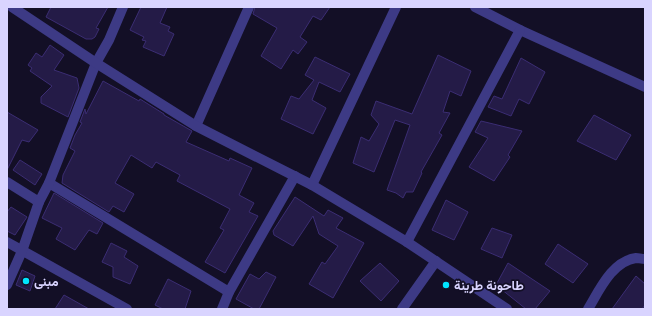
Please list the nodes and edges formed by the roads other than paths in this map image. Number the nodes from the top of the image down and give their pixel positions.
1 (12, 7) edge
2 (123, 7) edge
3 (249, 7) edge
4 (396, 7) edge
5 (475, 7) edge
6 (520, 30) junction
7 (96, 63) junction
8 (645, 87) edge
9 (196, 126) junction
10 (295, 176) junction
11 (7, 182) edge
12 (49, 183) junction
13 (312, 184) junction
14 (39, 202) junction
15 (7, 242) edge
16 (407, 242) junction
17 (22, 251) junction
18 (645, 259) edge
19 (436, 261) junction
20 (7, 285) edge
21 (229, 292) junction
22 (127, 309) edge
23 (222, 309) edge
24 (402, 309) edge
25 (507, 309) edge
26 (588, 309) edge

1 - 7 street
2 - 7 street
3 - 9 street
4 - 13 street
5 - 6 street
6 - 8 street
6 - 16 street
7 - 9 street
7 - 12 street
9 - 10 street
10 - 13 street
10 - 21 street
11 - 14 street
12 - 14 street
12 - 21 street
13 - 16 street
14 - 17 street
15 - 17 street
16 - 19 street
17 - 20 street
17 - 22 street
18 - 26 street
19 - 24 street
19 - 25 street
21 - 23 street

